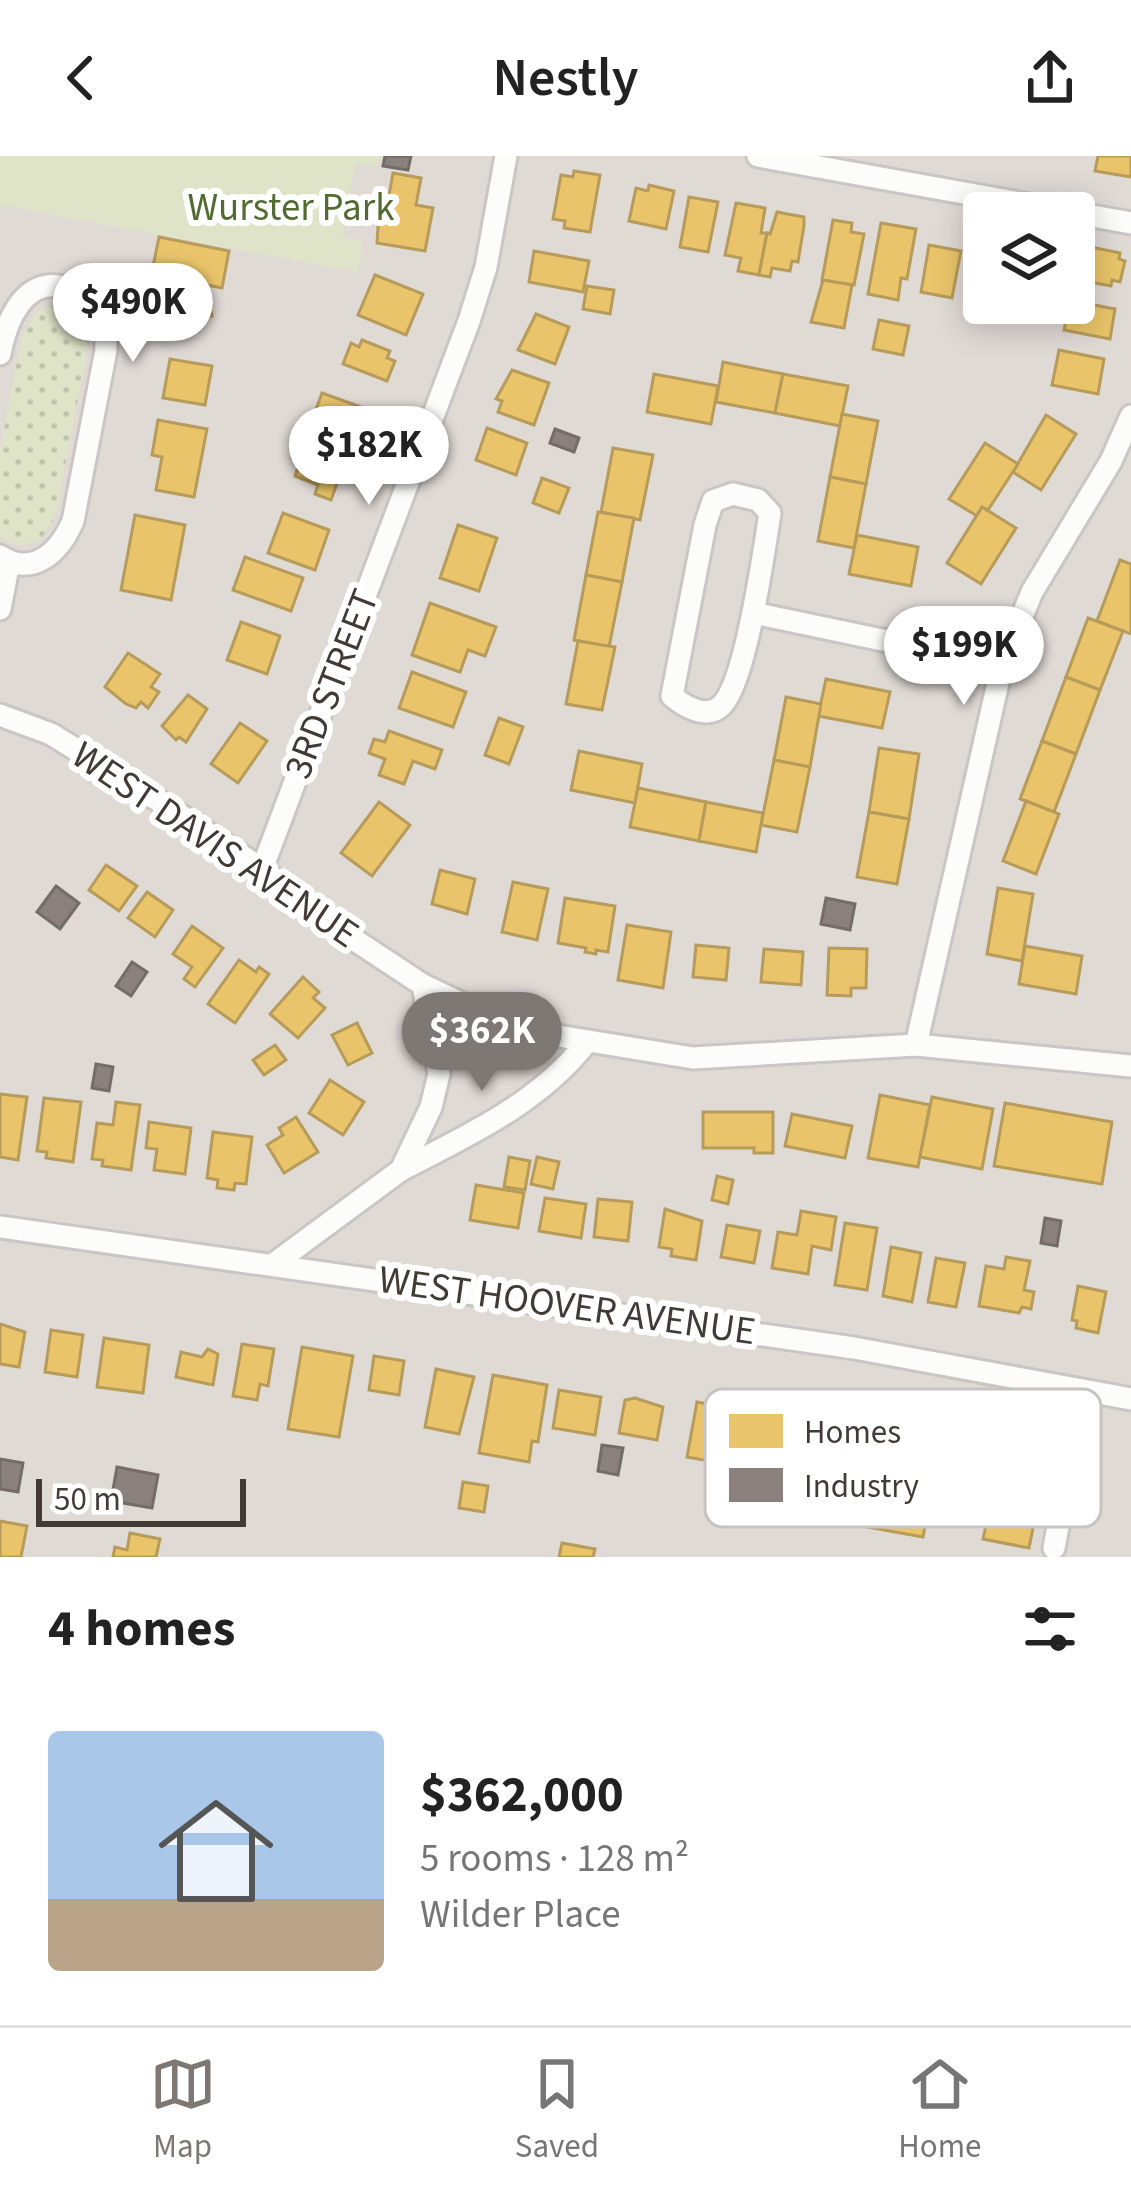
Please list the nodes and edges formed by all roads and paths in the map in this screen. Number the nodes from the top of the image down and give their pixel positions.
1 (506, 156) edge
2 (758, 156) edge
3 (1131, 223) edge
4 (0, 354) edge
5 (1131, 416) edge
6 (5, 560) edge
7 (0, 609) edge
8 (753, 613) junction
9 (1003, 665) junction
10 (0, 715) edge
11 (262, 869) junction
12 (423, 985) junction
13 (586, 1043) junction
14 (916, 1045) junction
15 (1131, 1066) edge
16 (401, 1169) junction
17 (0, 1227) edge
18 (275, 1263) junction
19 (1078, 1389) edge
20 (1101, 1394) edge
21 (1131, 1400) edge
22 (1058, 1527) edge
23 (1054, 1548) dead end

1 - 11 street, 3RD STREET
2 - 3 street
4 - 6 street
5 - 9 street
6 - 7 street
8 - 8 street
8 - 9 street
9 - 14 street
10 - 11 street, WEST DAVIS AVENUE
11 - 12 street, WEST DAVIS AVENUE
12 - 13 street, WEST DAVIS AVENUE
12 - 16 street
13 - 14 street, WEST DAVIS AVENUE
13 - 16 street
14 - 15 street, WEST DAVIS AVENUE
16 - 18 street
17 - 18 street, WEST HOOVER AVENUE
18 - 19 street, WEST HOOVER AVENUE
20 - 21 street, WEST HOOVER AVENUE
22 - 23 street

